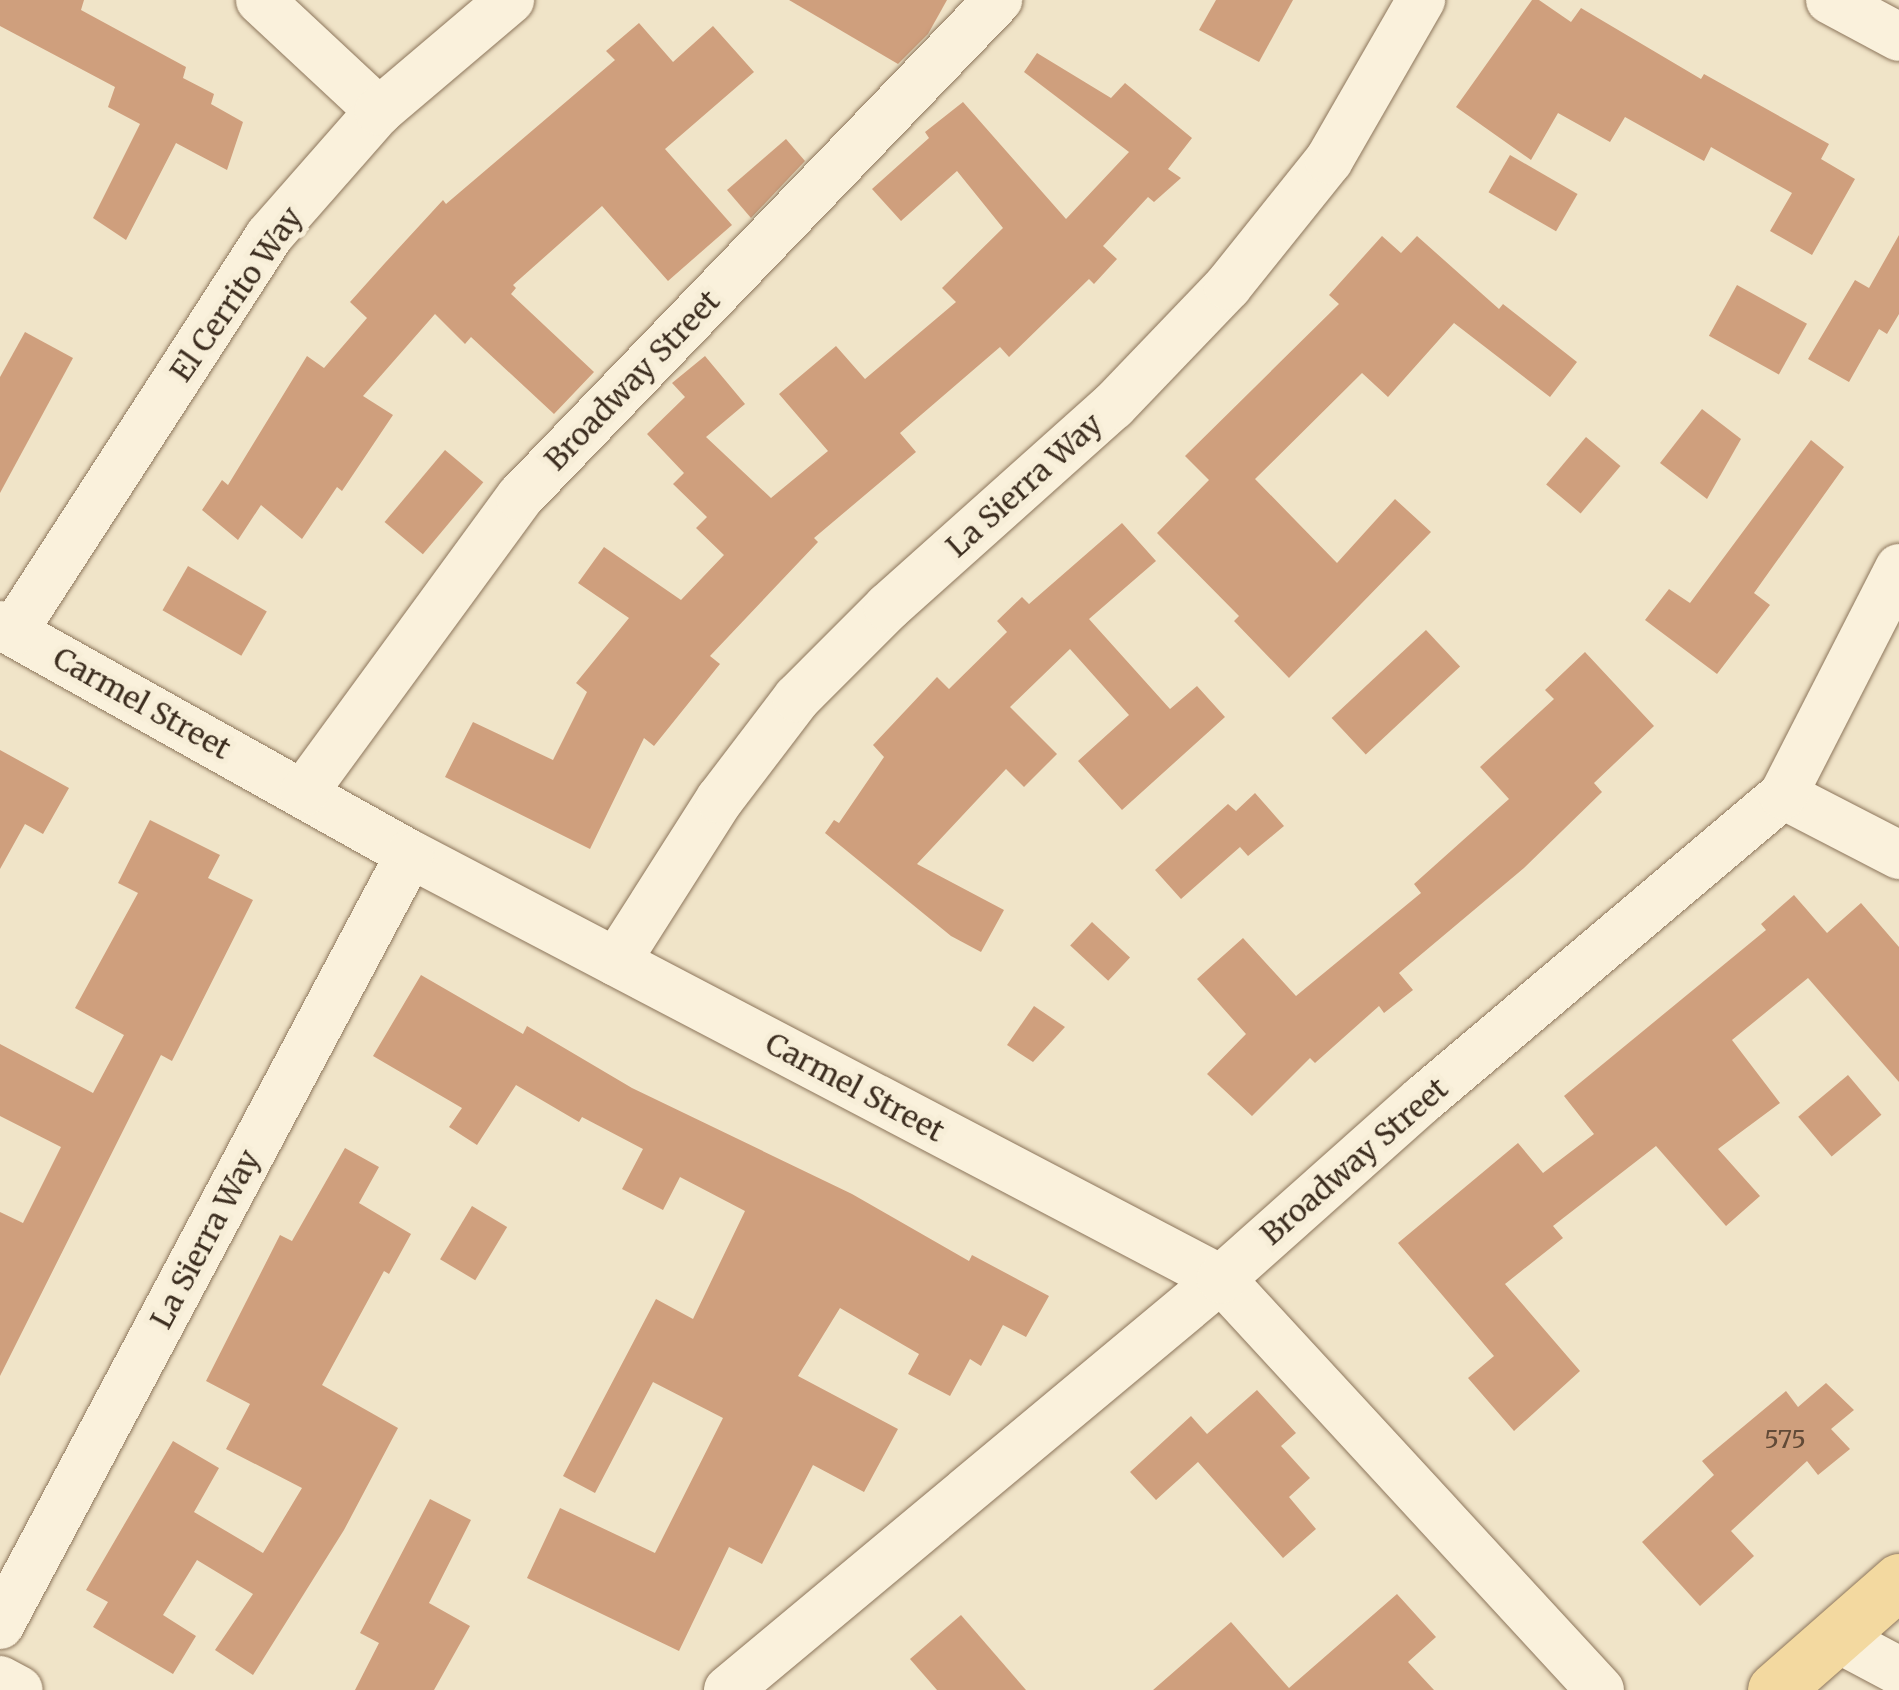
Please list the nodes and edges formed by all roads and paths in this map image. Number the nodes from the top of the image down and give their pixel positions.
1 (260, 0) edge
2 (510, 0) edge
3 (998, 0) edge
4 (1421, 0) edge
5 (1830, 0) edge
6 (1883, 20) edge
7 (379, 110) junction
8 (1899, 568) edge
9 (7, 628) edge
10 (304, 792) junction
11 (1784, 795) junction
12 (410, 854) junction
13 (1899, 856) edge
14 (616, 962) junction
15 (1221, 1279) junction
16 (1899, 1581) edge
17 (0, 1625) edge
18 (1835, 1637) junction
19 (1899, 1671) edge
20 (0, 1680) edge
21 (19, 1690) edge
22 (728, 1690) edge
23 (1600, 1690) edge
24 (1775, 1690) edge

1 - 7 street
2 - 7 street, El Cerrito Way
3 - 10 street, Broadway Street
4 - 14 street, La Sierra Way
5 - 6 street
7 - 9 street, El Cerrito Way
8 - 11 street, Broadway Street
9 - 10 street, Carmel Street
10 - 12 street, Carmel Street
11 - 13 street
11 - 15 street, Broadway Street
12 - 14 street, Carmel Street
12 - 17 street, La Sierra Way
14 - 15 street, Carmel Street
15 - 22 street, Broadway Street
15 - 23 street, Carmel Street
16 - 18 main road
18 - 19 street
18 - 24 main road
20 - 21 street

